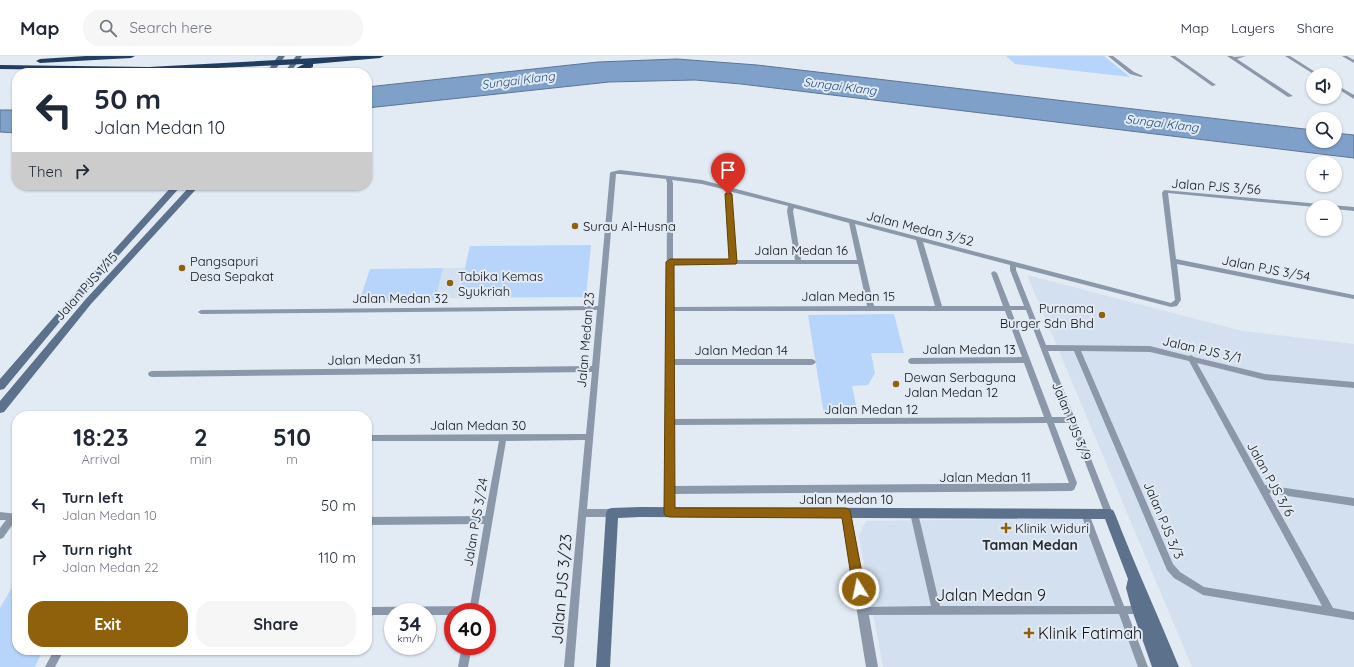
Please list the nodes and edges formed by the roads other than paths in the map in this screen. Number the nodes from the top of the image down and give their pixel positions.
1 (131, 56) edge
2 (282, 56) edge
3 (380, 56) edge
4 (1110, 56) edge
5 (1172, 56) edge
6 (1244, 56) edge
7 (1287, 56) edge
8 (1344, 56) edge
9 (1231, 57) edge
10 (297, 59) edge
11 (325, 61) junction
12 (0, 62) edge
13 (1354, 62) edge
14 (276, 63) junction
15 (236, 66) junction
16 (0, 67) edge
17 (74, 68) edge
18 (178, 68) edge
19 (249, 68) edge
20 (272, 68) edge
21 (290, 68) edge
22 (302, 68) edge
23 (1307, 68) edge
24 (1141, 76) dead end
25 (1214, 85) dead end
26 (1342, 89) edge
27 (1290, 96) dead end
28 (1354, 97) edge
29 (615, 172) joint
30 (668, 178) junction
31 (173, 190) edge
32 (191, 190) edge
33 (730, 190) junction
34 (1306, 204) edge
35 (791, 206) junction
36 (1342, 208) edge
37 (1354, 209) edge
38 (852, 223) junction
39 (919, 239) junction
40 (1173, 261) junction
41 (670, 262) junction
42 (733, 262) junction
43 (798, 262) junction
44 (861, 262) junction
45 (1013, 263) junction
46 (994, 273) dead end
47 (1354, 297) edge
48 (600, 308) junction
49 (871, 308) junction
50 (939, 308) junction
51 (1007, 308) junction
52 (1027, 308) junction
53 (670, 309) junction
54 (201, 312) dead end
55 (1043, 348) junction
56 (1076, 348) junction
57 (1192, 358) junction
58 (1027, 360) junction
59 (912, 361) dead end
60 (670, 362) junction
61 (812, 362) dead end
62 (595, 369) junction
63 (152, 374) dead end
64 (1354, 385) edge
65 (0, 386) edge
66 (0, 409) edge
67 (1049, 420) junction
68 (1072, 420) junction
69 (670, 422) junction
70 (503, 437) junction
71 (590, 437) junction
72 (372, 438) edge
73 (1262, 488) junction
74 (670, 490) junction
75 (1354, 502) edge
76 (583, 513) junction
77 (612, 513) junction
78 (670, 513) junction
79 (846, 513) junction
80 (914, 513) junction
81 (1085, 514) junction
82 (1109, 514) junction
83 (0, 516) edge
84 (12, 517) edge
85 (489, 520) junction
86 (12, 521) edge
87 (372, 521) edge
88 (0, 535) edge
89 (1134, 579) junction
90 (474, 603) edge
91 (1120, 609) junction
92 (863, 610) junction
93 (936, 610) junction
94 (1138, 610) junction
95 (444, 611) edge
96 (372, 612) edge
97 (1330, 612) junction
98 (1354, 616) edge
99 (56, 655) edge
100 (465, 655) edge
101 (50, 667) edge
102 (463, 667) edge
103 (569, 667) edge
104 (603, 667) edge
105 (872, 667) edge
106 (1142, 667) edge
107 (1159, 667) edge
108 (1172, 667) edge

1 - 12 highway
2 - 14 main road
3 - 11 highway
4 - 24 street
5 - 25 street
6 - 9 street
7 - 23 street
8 - 13 street
9 - 27 street
10 - 11 highway
10 - 14 highway
10 - 21 main road
11 - 22 highway
14 - 15 highway
14 - 20 main road
15 - 18 highway
15 - 19 highway
16 - 17 highway
26 - 28 street
29 - 30 street, Jalan Medan 3/52
29 - 48 street, Jalan Medan 23
30 - 33 street, Jalan Medan 3/52
30 - 41 street
31 - 65 main road, Jalan PJS 1/15
32 - 66 main road, Jalan PJS 1/15
33 - 35 street, Jalan Medan 3/52
33 - 42 street
34 - 40 street, Jalan PJS 3/56
35 - 38 street, Jalan Medan 3/52
35 - 43 street
36 - 37 street, Jalan PJS 3/56
38 - 39 street, Jalan Medan 3/52
38 - 44 street
39 - 45 street, Jalan Medan 3/52
39 - 50 street
40 - 45 street, Jalan Medan 3/52
40 - 47 street, Jalan PJS 3/54
41 - 42 street, Jalan Medan 16
41 - 53 street
42 - 43 street, Jalan Medan 16
43 - 44 street, Jalan Medan 16
44 - 49 street
45 - 52 street, Jalan PJS 3/9
46 - 51 street, Jalan Medan 11
48 - 54 street, Jalan Medan 32
48 - 62 street, Jalan Medan 23
49 - 50 street, Jalan Medan 15
49 - 53 street, Jalan Medan 15
50 - 51 street, Jalan Medan 15
51 - 52 street, Jalan Medan 15
51 - 58 street, Jalan Medan 11
52 - 55 street, Jalan PJS 3/9
53 - 60 street
55 - 56 street, Jalan PJS 3/1
55 - 68 street, Jalan PJS 3/9
56 - 57 street, Jalan PJS 3/1
56 - 97 street, Jalan PJS 3/3
57 - 64 street, Jalan PJS 3/1
57 - 73 street, Jalan PJS 3/6
58 - 59 street, Jalan Medan 13
58 - 67 street, Jalan Medan 11
60 - 61 street, Jalan Medan 14
60 - 69 street
62 - 63 street, Jalan Medan 31
62 - 71 street, Jalan Medan 23
67 - 68 street, Jalan Medan 12
67 - 69 street, Jalan Medan 12
67 - 74 street, Jalan Medan 11
68 - 82 street, Jalan PJS 3/9
69 - 74 street
70 - 71 street, Jalan Medan 30
70 - 72 street, Jalan Medan 30
70 - 85 street, Jalan PJS 3/24
71 - 76 street, Jalan Medan 23
73 - 75 street
73 - 97 street, Jalan PJS 3/6
74 - 78 street
76 - 77 street, Jalan Medan 10
76 - 103 street, Jalan PJS 3/23
77 - 78 main road, Jalan Medan 10
77 - 104 main road
78 - 79 main road, Jalan Medan 10
79 - 80 main road, Jalan Medan 10
79 - 92 street
80 - 81 main road, Jalan Medan 10
80 - 93 street
81 - 82 main road, Jalan Medan 10
81 - 91 street
82 - 89 main road, Jalan PJS 3/9
83 - 84 street
85 - 87 street
85 - 90 street, Jalan PJS 3/24
86 - 88 street
89 - 94 main road, Jalan PJS 3/9
89 - 108 main road, Jalan PJS 3/9
91 - 93 street, Jalan Medan 9
91 - 94 street, Jalan Medan 9
91 - 106 street
92 - 93 street, Jalan Medan 9
92 - 105 street
94 - 107 main road, Jalan PJS 3/9
95 - 96 street
97 - 98 street, Jalan PJS 3/3
99 - 101 street
100 - 102 street

